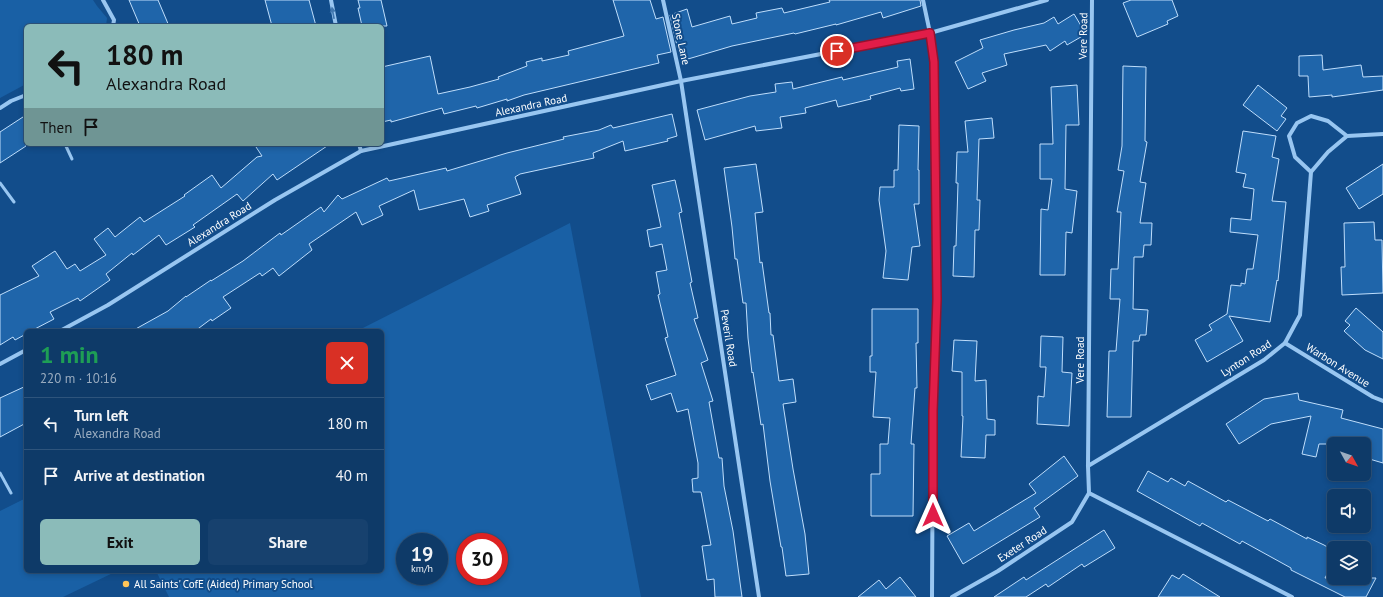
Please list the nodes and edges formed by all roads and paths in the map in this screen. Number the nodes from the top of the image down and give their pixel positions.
1 (103, 0) edge
2 (331, 0) edge
3 (663, 0) edge
4 (923, 0) edge
5 (1047, 0) edge
6 (1092, 0) edge
7 (113, 24) edge
8 (336, 24) edge
9 (930, 33) junction
10 (681, 81) junction
11 (24, 96) edge
12 (0, 108) edge
13 (1383, 134) edge
14 (1347, 136) junction
15 (66, 146) edge
16 (360, 146) edge
17 (384, 146) edge
18 (384, 146) edge
19 (361, 151) junction
20 (72, 159) dead end
21 (1311, 172) junction
22 (0, 183) edge
23 (14, 202) dead end
24 (64, 329) edge
25 (1285, 343) junction
26 (24, 351) edge
27 (0, 364) edge
28 (1383, 401) edge
29 (1088, 466) junction
30 (0, 473) edge
31 (11, 493) dead end
32 (1088, 493) junction
33 (759, 597) edge
34 (932, 597) edge
35 (952, 597) edge
36 (1292, 597) edge

1 - 7 street
8 -> 2 street
3 - 10 street, Stone Lane
4 - 9 street
5 - 9 street, Alexandra Road
6 - 29 street, Vere Road
9 - 10 street, Alexandra Road
9 - 34 street
10 - 17 street, Alexandra Road
10 - 33 street, Peveril Road
11 - 12 street
13 - 14 street
14 - 21 street
14 - 21 street
15 - 20 lane
16 - 19 street
18 - 19 street, Alexandra Road
19 - 24 street, Alexandra Road
21 - 25 street, Lynton Road
22 - 23 lane
25 - 28 street, Warbon Avenue
25 - 29 street, Lynton Road
26 - 27 street
29 - 32 street, Vere Road
30 - 31 lane
32 - 35 street, Exeter Road
32 - 36 street

